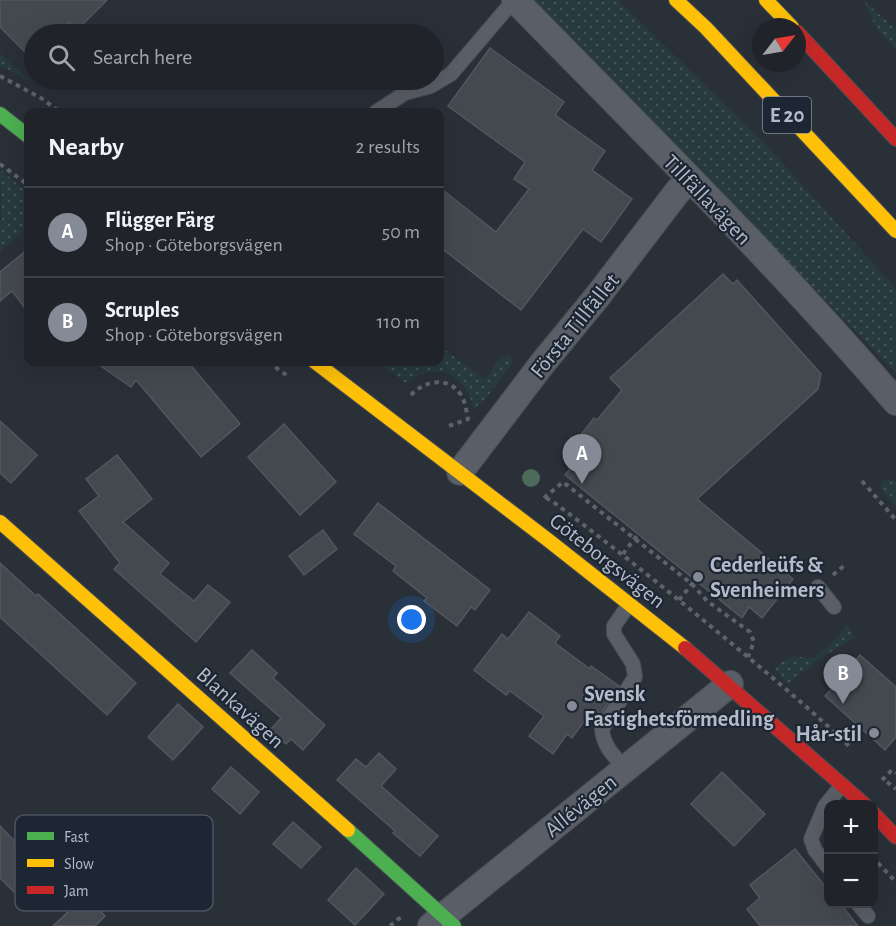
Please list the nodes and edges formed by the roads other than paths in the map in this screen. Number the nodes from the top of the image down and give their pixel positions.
1 (515, 0) edge
2 (676, 0) edge
3 (766, 0) edge
4 (783, 18) edge
5 (806, 42) edge
6 (444, 78) edge
7 (416, 90) edge
8 (382, 108) edge
9 (0, 114) edge
10 (24, 133) edge
11 (896, 139) edge
12 (690, 179) junction
13 (896, 231) edge
14 (320, 366) edge
15 (896, 402) edge
16 (460, 472) junction
17 (0, 522) edge
18 (818, 587) dead end
19 (630, 603) junction
20 (834, 607) dead end
21 (730, 684) junction
22 (625, 768) junction
23 (842, 785) junction
24 (859, 800) edge
25 (878, 819) edge
26 (896, 837) edge
27 (824, 862) edge
28 (862, 908) edge
29 (868, 916) dead end
30 (443, 923) edge

1 - 6 lane
1 - 12 street, Tillfällavägen
2 - 13 main road, E 20
3 - 4 main road
5 - 11 main road
7 - 8 lane
9 - 10 main road
12 - 15 street, Tillfällavägen
12 - 16 street, Första Tillfället
14 - 16 main road, Göteborgsvägen
16 - 19 main road, Göteborgsvägen
17 - 30 main road, Blankavägen
18 - 20 lane
19 - 21 main road, Göteborgsvägen
19 - 22 lane
21 - 22 street, Allévägen
21 - 23 main road, Göteborgsvägen
22 - 30 street, Allévägen
23 - 24 main road, Göteborgsvägen
23 - 27 lane
25 - 26 main road
28 - 29 lane

